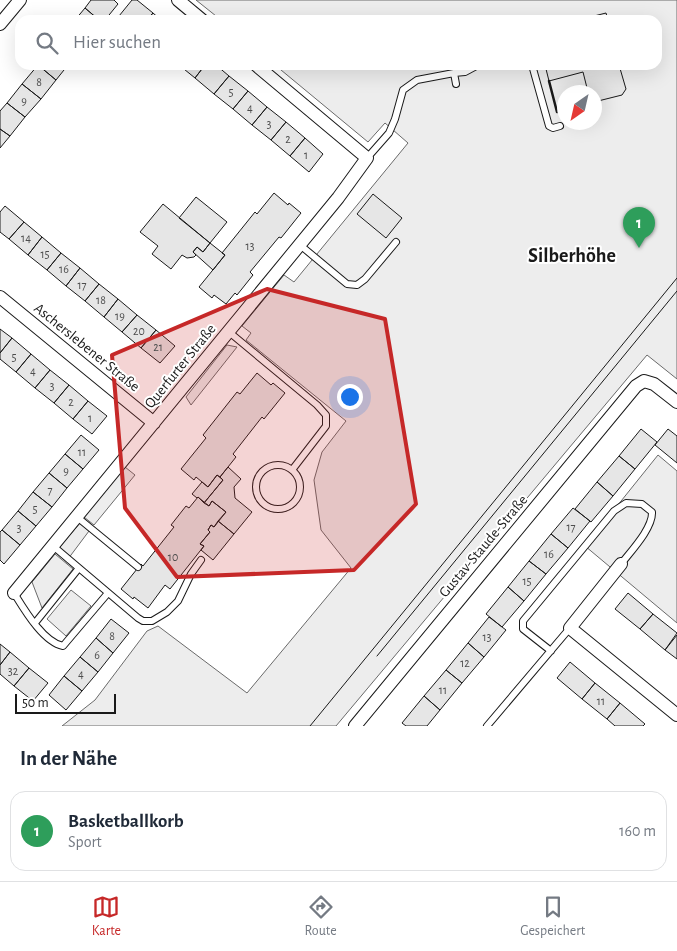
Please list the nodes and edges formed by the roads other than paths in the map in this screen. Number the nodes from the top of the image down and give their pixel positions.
1 (20, 0) edge
2 (178, 0) edge
3 (196, 15) edge
4 (0, 24) edge
5 (262, 70) edge
6 (469, 70) edge
7 (533, 70) edge
8 (454, 73) junction
9 (456, 84) dead end
10 (557, 127) edge
11 (368, 158) junction
12 (396, 242) dead end
13 (300, 245) junction
14 (0, 297) edge
15 (228, 332) junction
16 (677, 402) edge
17 (154, 422) junction
18 (292, 470) junction
19 (77, 516) junction
20 (53, 546) junction
21 (201, 560) dead end
22 (621, 564) joint
23 (138, 567) dead end
24 (78, 568) junction
25 (14, 593) joint
26 (108, 593) junction
27 (34, 623) junction
28 (570, 628) junction
29 (551, 651) junction
30 (677, 715) edge
31 (355, 726) edge
32 (487, 726) edge

1 - 4 street
2 - 3 street
5 - 11 street
6 - 8 lane
7 - 10 lane
8 - 9 lane
8 - 11 lane
11 - 13 street, Querfurter Straße
12 - 13 lane
13 - 15 street, Querfurter Straße
14 - 17 street, Ascherslebener Straße
15 - 17 street, Querfurter Straße
15 - 18 lane
16 - 31 street, Gustav-Staude-Straße
17 - 19 street, Querfurter Straße
18 - 18 lane
19 - 20 street, Querfurter Straße
19 - 23 lane
20 - 24 lane
20 - 25 street, Querfurter Straße
21 - 26 lane
22 - 28 street
22 - 29 lane
24 - 26 lane
24 - 27 lane
25 - 27 lane
26 - 27 lane
28 - 29 lane
28 - 30 street
29 - 32 lane

